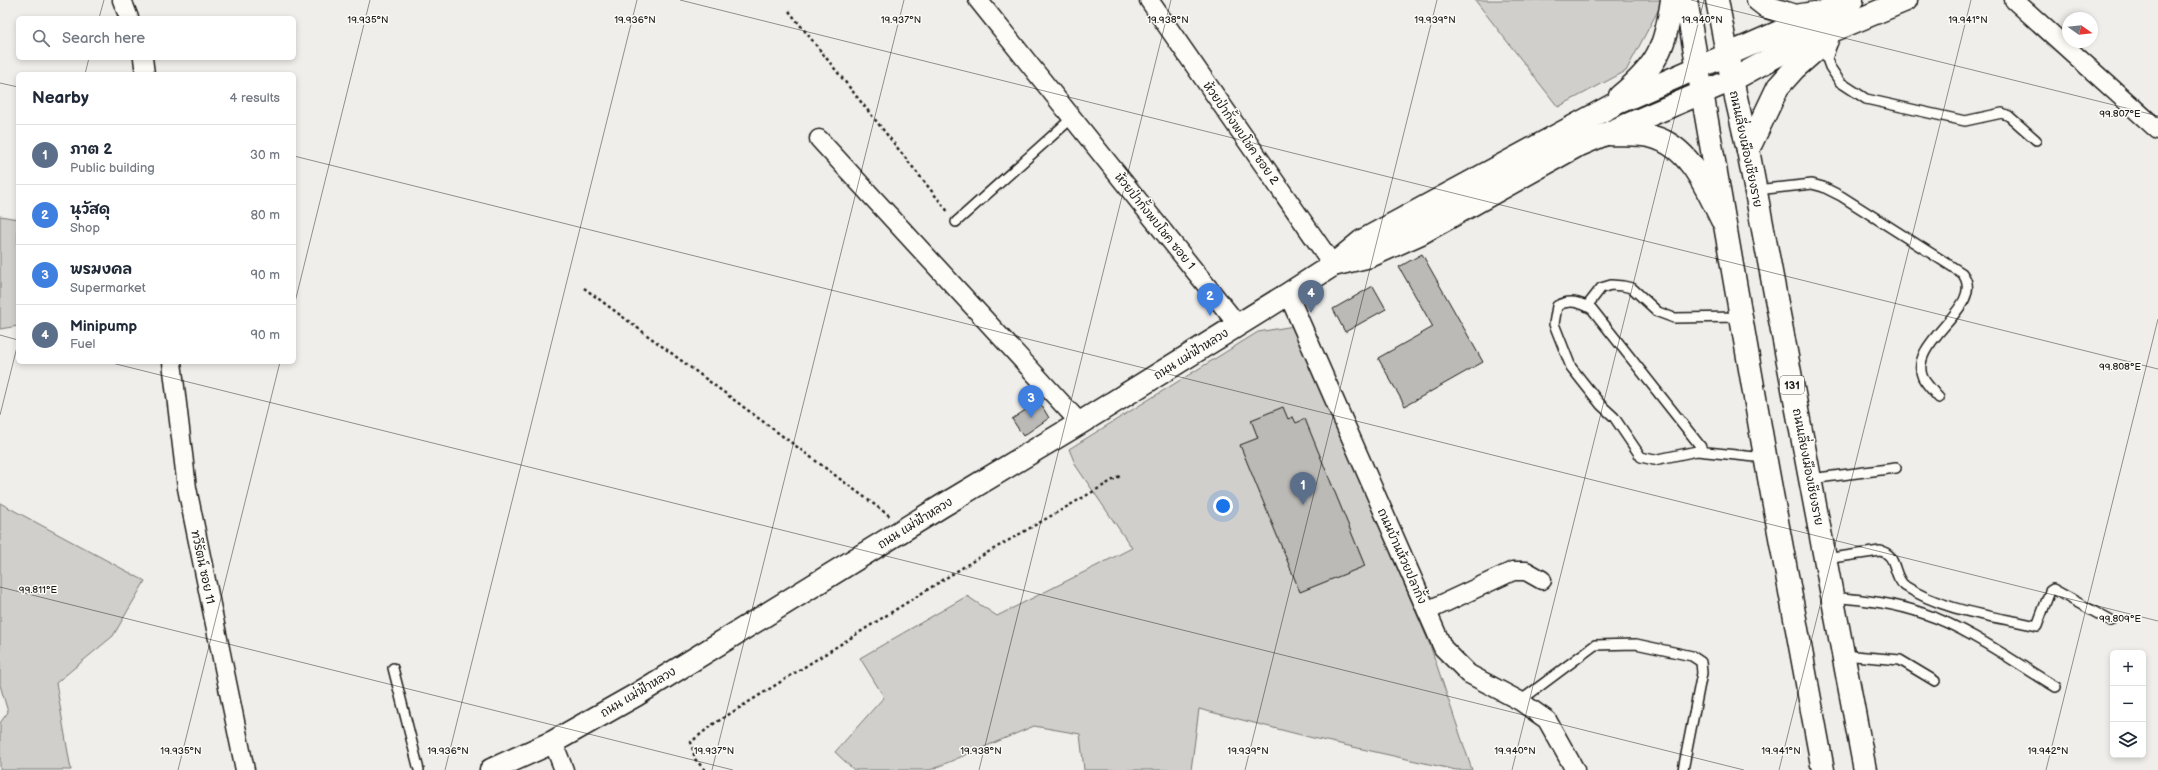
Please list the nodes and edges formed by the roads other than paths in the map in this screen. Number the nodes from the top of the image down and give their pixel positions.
1 (122, 0) edge
2 (978, 0) edge
3 (1149, 0) edge
4 (1672, 0) edge
5 (1686, 0) edge
6 (1717, 0) edge
7 (1758, 0) edge
8 (1852, 0) edge
9 (1906, 0) edge
10 (2014, 0) edge
11 (128, 16) edge
12 (1835, 19) junction
13 (1728, 55) junction
14 (143, 60) edge
15 (1698, 68) junction
16 (145, 72) edge
17 (1732, 80) junction
18 (1703, 92) junction
19 (1599, 113) junction
20 (1072, 118) junction
21 (2158, 130) edge
22 (1605, 134) junction
23 (819, 139) dead end
24 (2036, 140) dead end
25 (1748, 150) junction
26 (1756, 190) junction
27 (956, 222) road end
28 (1726, 228) junction
29 (1333, 265) junction
30 (1288, 294) junction
31 (1586, 306) junction
32 (1741, 317) junction
33 (1238, 325) junction
34 (172, 364) edge
35 (1939, 398) dead end
36 (1080, 423) junction
37 (1705, 452) junction
38 (1765, 458) junction
39 (1896, 468) dead end
40 (1810, 479) junction
41 (1825, 559) junction
42 (1542, 580) dead end
43 (1832, 597) junction
44 (1427, 611) junction
45 (2111, 621) dead end
46 (1843, 655) junction
47 (393, 668) dead end
48 (1935, 681) dead end
49 (2056, 687) dead end
50 (1520, 700) junction
51 (553, 742) junction
52 (245, 770) edge
53 (419, 770) edge
54 (491, 770) edge
55 (564, 770) edge
56 (1575, 770) edge
57 (1683, 770) edge
58 (1823, 770) edge
59 (1865, 770) edge

1 - 11 street
2 - 20 street, ห้วยป่ากั้งพบโชค ซอย 1
3 - 29 street, ห้วยป่ากั้งพบโชค ซอย 2
4 - 19 main road
5 - 15 main road
6 - 13 main road, ถนนเลี่ยงเมืองเชียงราย / 131
7 - 12 main road
8 - 12 main road
9 - 12 main road
10 - 21 street
12 - 13 main road
12 - 17 main road
12 - 24 lane
12 - 25 main road
13 - 15 main road
13 - 17 main road, ถนนเลี่ยงเมืองเชียงราย / 131
14 - 16 street
15 - 18 main road
15 - 19 main road
17 - 18 main road
17 - 25 main road, ถนนเลี่ยงเมืองเชียงราย / 131
18 - 22 main road
18 - 28 main road
19 - 29 main road
20 - 27 lane
20 - 33 street, ห้วยป่ากั้งพบโชค ซอย 1
22 - 28 main road
22 - 29 main road
23 - 36 street
25 - 26 main road, ถนนเลี่ยงเมืองเชียงราย / 131
26 - 35 lane
26 - 40 main road, ถนนเลี่ยงเมืองเชียงราย / 131
28 - 32 main road
29 - 30 main road, ถนน แม่ฟ้าหลวง
30 - 33 main road, ถนน แม่ฟ้าหลวง
30 - 44 street, ถนนบ้านห้วยปลากั้ง
31 - 32 lane
31 - 37 lane
31 - 37 lane
32 - 38 main road
33 - 36 main road, ถนน แม่ฟ้าหลวง
34 - 52 street, ทวีรัตน์ ซอย 11
36 - 51 main road, ถนน แม่ฟ้าหลวง
37 - 38 lane
38 - 58 main road
39 - 40 lane
40 - 41 main road, ถนนเลี่ยงเมืองเชียงราย / 131
41 - 43 main road, ถนนเลี่ยงเมืองเชียงราย / 131
41 - 45 lane
42 - 44 street
43 - 46 main road, ถนนเลี่ยงเมืองเชียงราย / 131
43 - 49 lane
44 - 50 street, ถนนบ้านห้วยปลากั้ง
46 - 48 lane
46 - 59 main road, ถนนเลี่ยงเมืองเชียงราย / 131
47 - 53 lane
50 - 56 street, ถนนบ้านห้วยปลากั้ง
50 - 57 lane
51 - 54 main road, ถนน แม่ฟ้าหลวง
51 - 55 street

